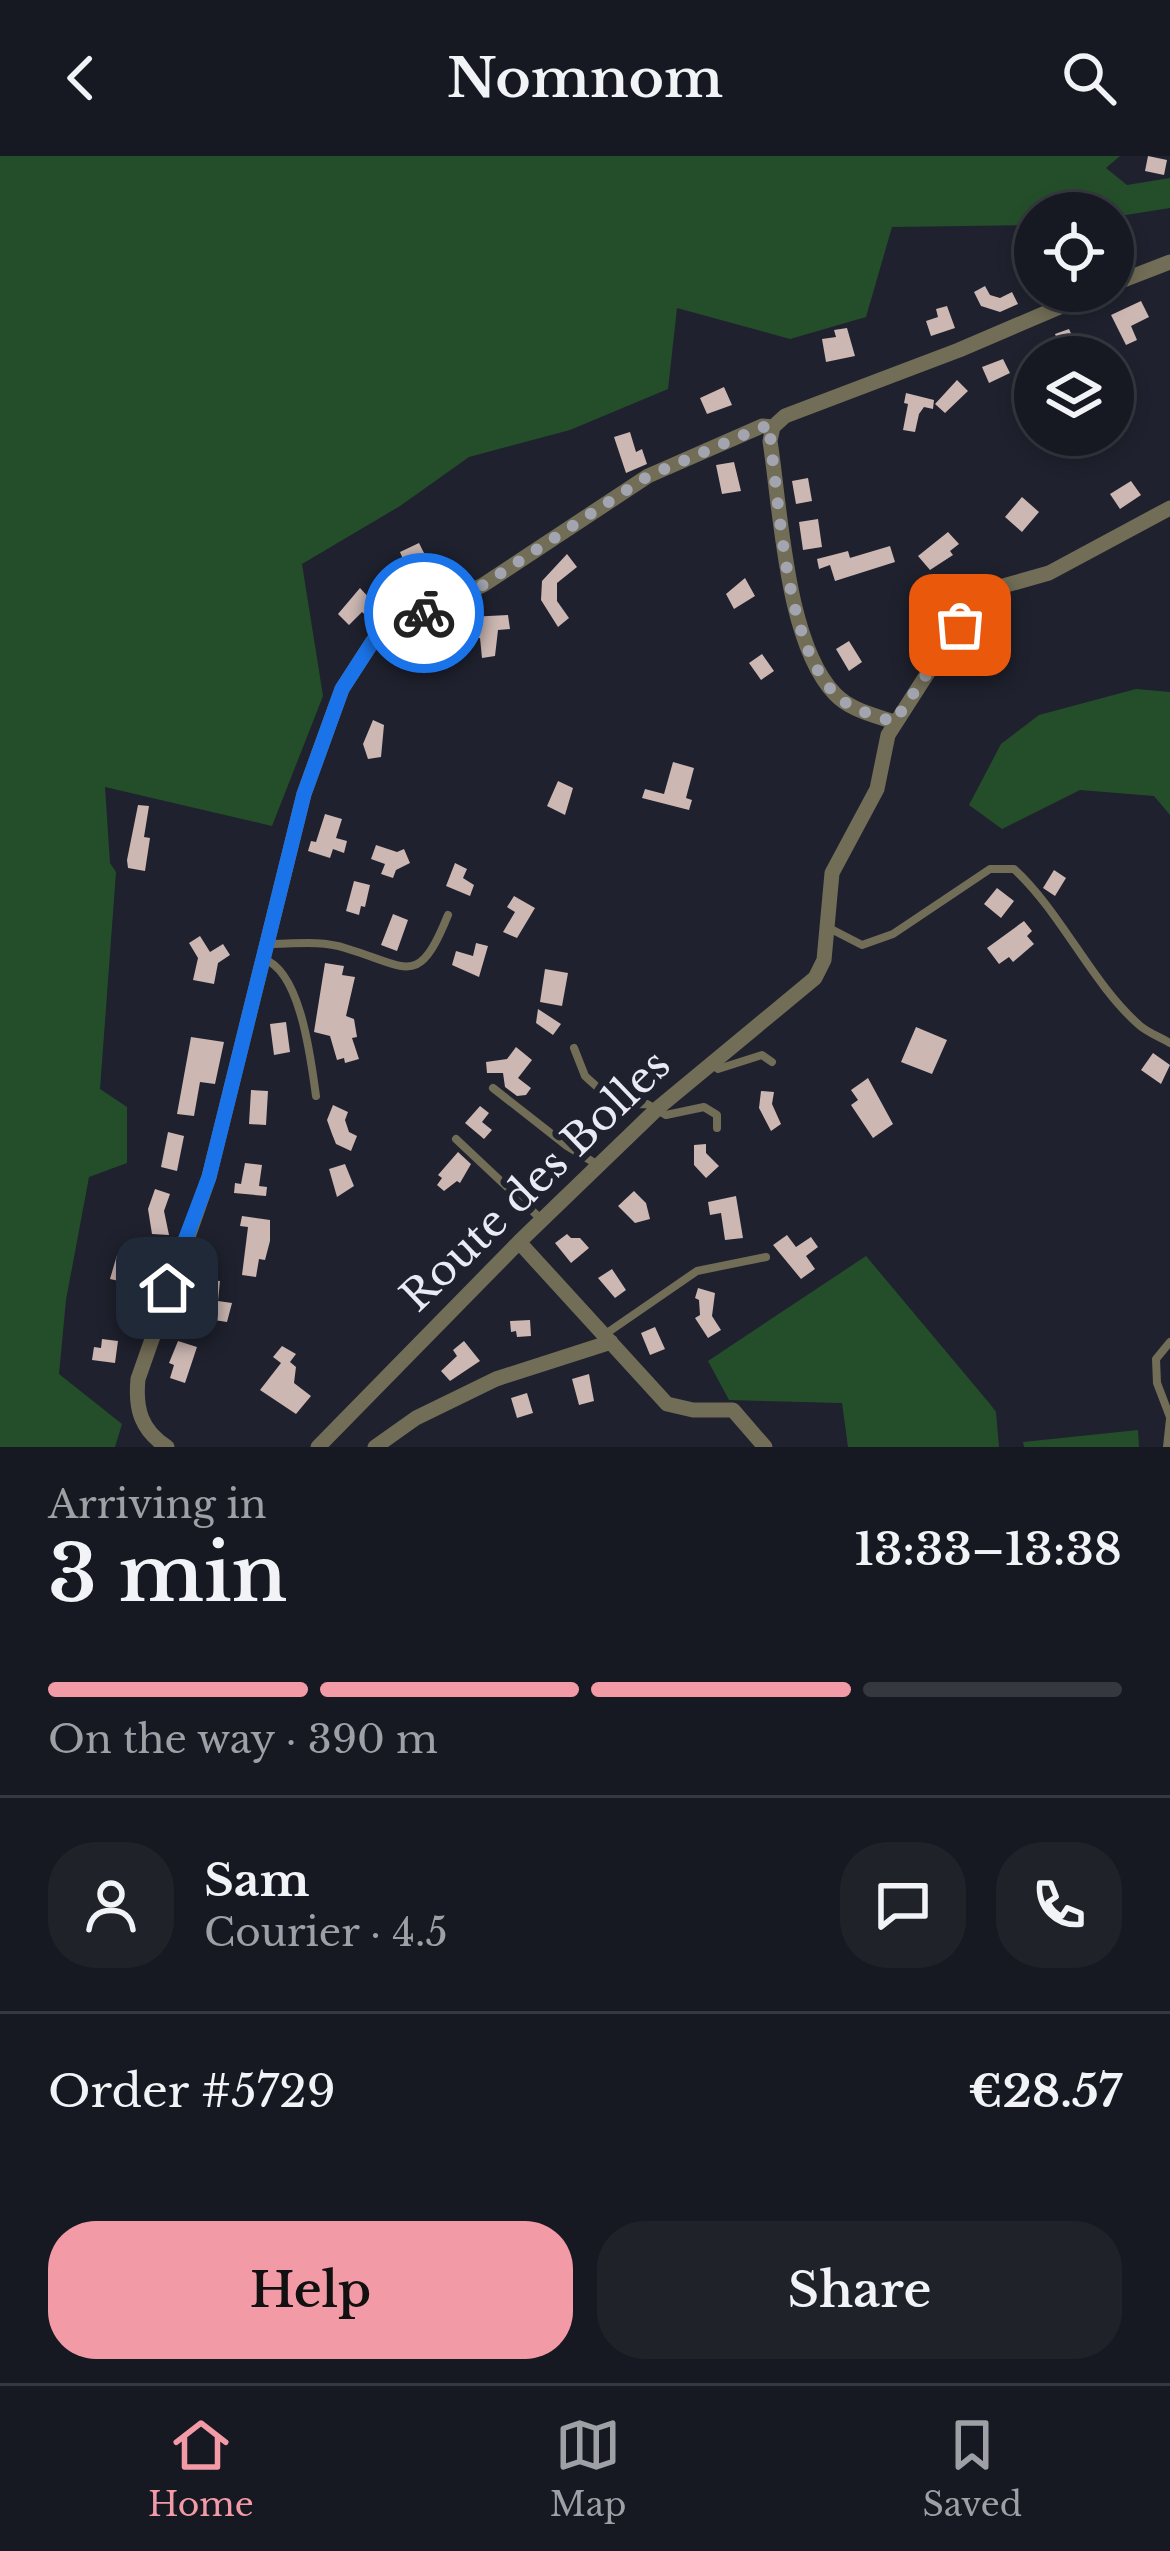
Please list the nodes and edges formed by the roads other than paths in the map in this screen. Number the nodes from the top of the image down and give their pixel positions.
1 (1170, 262) edge
2 (1134, 276) edge
3 (1048, 312) edge
4 (773, 427) junction
5 (1170, 508) edge
6 (894, 722) junction
7 (448, 915) dead end
8 (829, 928) junction
9 (265, 952) junction
10 (1170, 1043) edge
11 (574, 1048) dead end
12 (710, 1062) junction
13 (772, 1062) dead end
14 (493, 1088) dead end
15 (316, 1096) dead end
16 (658, 1108) junction
17 (716, 1128) dead end
18 (455, 1139) dead end
19 (599, 1166) junction
20 (542, 1220) junction
21 (519, 1242) junction
22 (766, 1257) dead end
23 (608, 1338) junction
24 (1170, 1342) edge
25 (1170, 1418) edge
26 (167, 1447) edge
27 (318, 1447) edge
28 (375, 1447) edge
29 (765, 1447) edge
30 (1167, 1447) edge

1 - 2 street
3 - 4 street
4 - 6 street
4 - 9 street
5 - 6 street
6 - 8 street
7 - 9 lane
8 - 10 lane
8 - 12 street, Route des Bolles
9 - 15 lane
9 - 26 street
11 - 16 lane
12 - 13 lane
12 - 16 street, Route des Bolles
14 - 19 lane
16 - 17 lane
16 - 19 street, Route des Bolles
18 - 20 lane
19 - 20 street, Route des Bolles
20 - 21 street, Route des Bolles
21 - 23 street
21 - 27 street, Route des Bolles
22 - 23 lane
23 - 28 street
23 - 29 street
24 - 25 lane
25 - 30 lane

